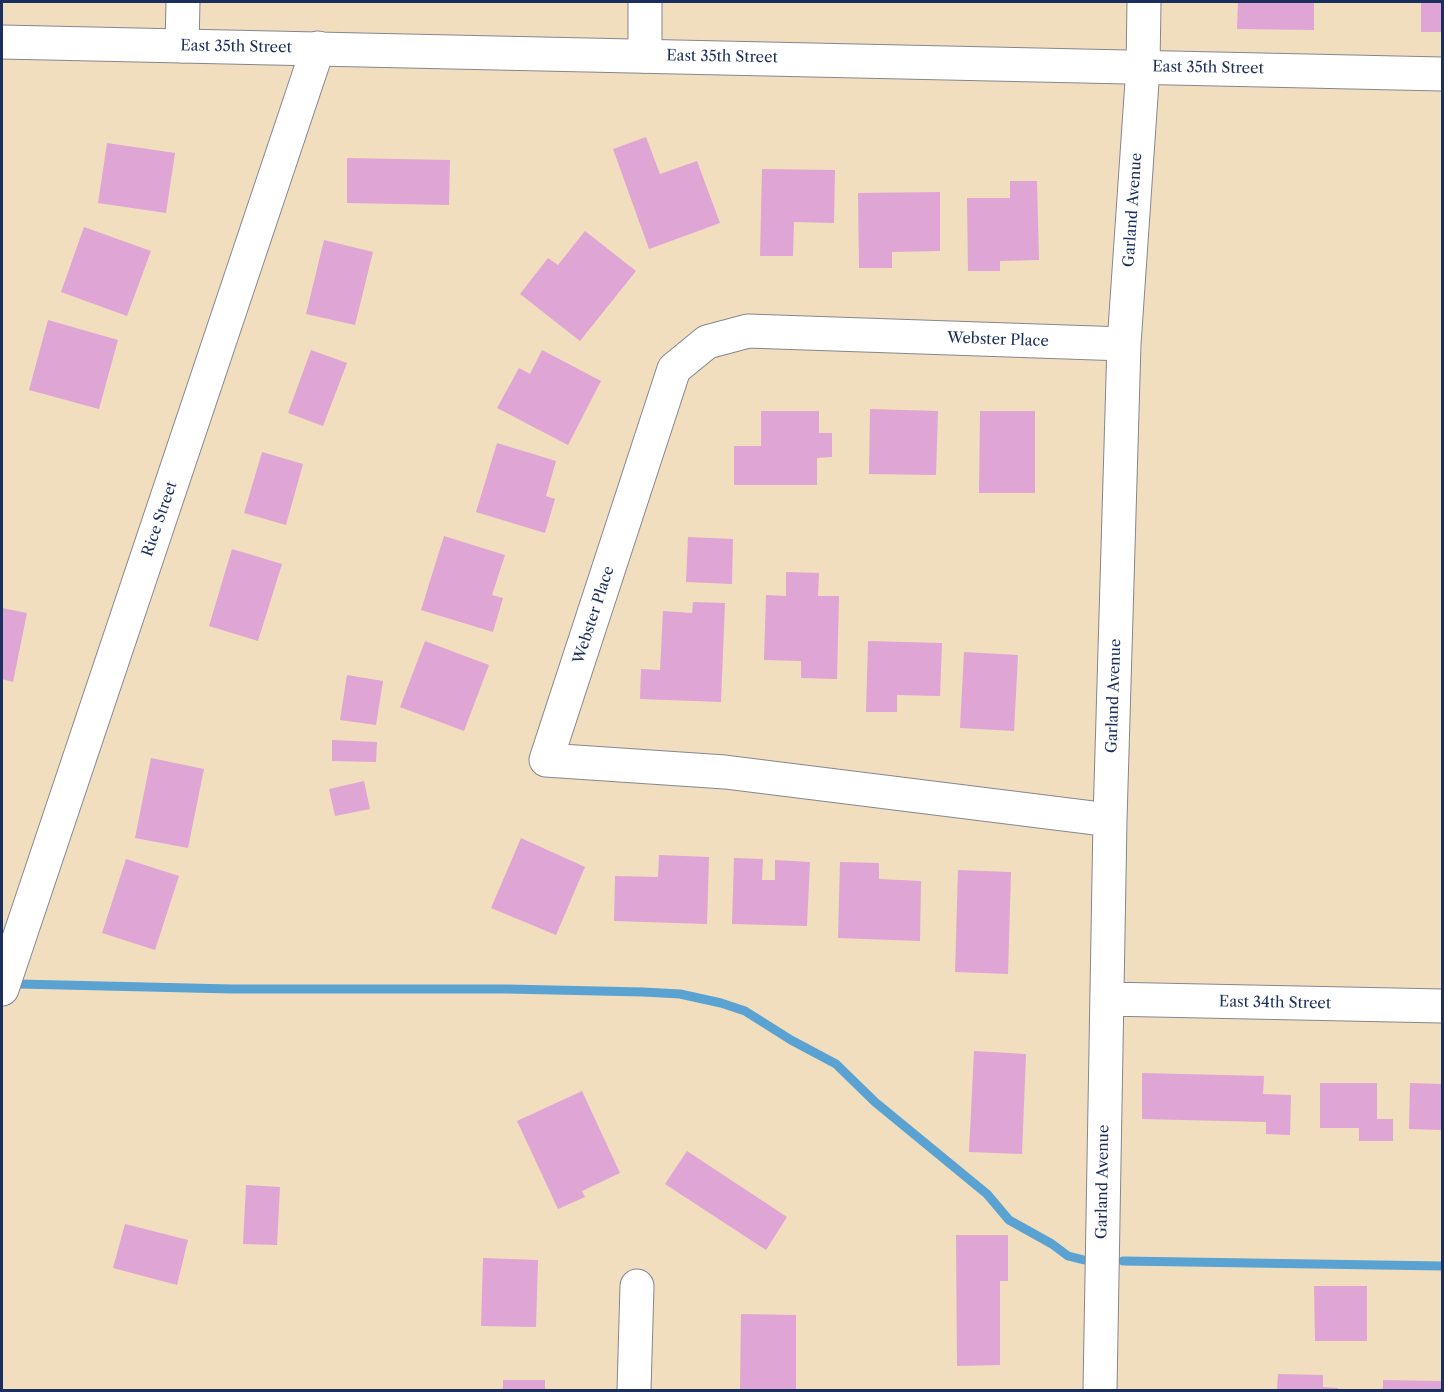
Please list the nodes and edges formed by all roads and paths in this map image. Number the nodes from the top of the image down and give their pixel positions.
1 (183, 2) edge
2 (645, 2) edge
3 (1144, 2) edge
4 (2, 42) edge
5 (182, 46) junction
6 (318, 48) junction
7 (645, 56) junction
8 (1143, 67) junction
9 (1443, 74) edge
10 (1124, 344) junction
11 (1110, 820) junction
12 (2, 989) edge
13 (1107, 999) junction
14 (1443, 1006) edge
15 (637, 1286) dead end
16 (634, 1390) edge
17 (1100, 1390) edge

1 - 5 street
2 - 7 street
3 - 8 street, Garland Avenue
4 - 5 street, East 35th Street
5 - 6 street, East 35th Street
6 - 7 street, East 35th Street
6 - 12 street, Rice Street
7 - 8 street, East 35th Street
8 - 9 street, East 35th Street
8 - 10 street, Garland Avenue
10 - 11 street, Garland Avenue
10 - 11 street, Webster Place
11 - 13 street, Garland Avenue
13 - 14 street, East 34th Street
13 - 17 street, Garland Avenue
15 - 16 street

